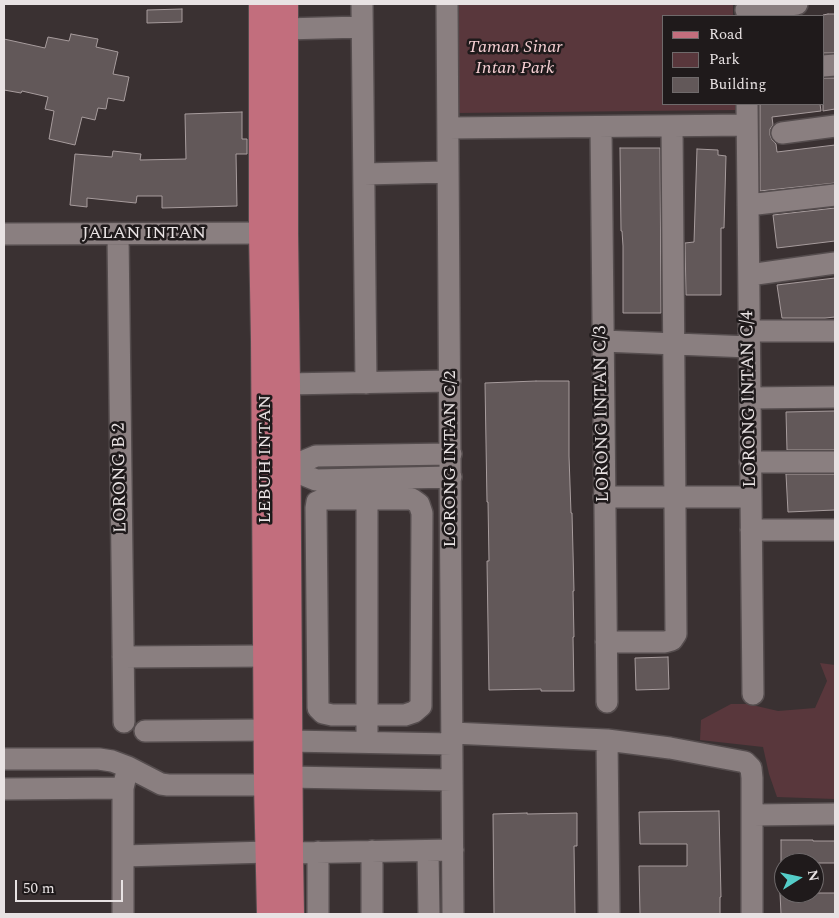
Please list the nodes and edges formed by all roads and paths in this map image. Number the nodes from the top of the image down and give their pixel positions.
1 (263, 4) edge
2 (362, 4) edge
3 (447, 4) edge
4 (797, 4) edge
5 (746, 10) edge
6 (284, 16) edge
7 (362, 27) junction
8 (747, 105) edge
9 (747, 125) junction
10 (672, 126) junction
11 (835, 126) edge
12 (601, 127) junction
13 (448, 128) junction
14 (782, 132) dead end
15 (448, 172) junction
16 (364, 174) junction
17 (835, 195) edge
18 (748, 205) junction
19 (273, 233) junction
20 (4, 234) edge
21 (118, 234) junction
22 (835, 263) edge
23 (749, 275) junction
24 (835, 331) edge
25 (749, 339) junction
26 (603, 341) junction
27 (674, 343) junction
28 (450, 381) junction
29 (366, 383) junction
30 (286, 384) junction
31 (835, 397) edge
32 (750, 398) junction
33 (451, 454) junction
34 (316, 456) junction
35 (750, 462) junction
36 (835, 462) edge
37 (276, 468) junction
38 (451, 477) junction
39 (316, 480) junction
40 (367, 489) junction
41 (676, 496) junction
42 (604, 497) junction
43 (751, 497) junction
44 (751, 530) junction
45 (835, 530) edge
46 (606, 642) junction
47 (123, 656) junction
48 (267, 656) junction
49 (753, 694) dead end
50 (607, 702) dead end
51 (366, 715) junction
52 (124, 722) dead end
53 (145, 731) dead end
54 (278, 735) junction
55 (452, 738) junction
56 (607, 740) junction
57 (367, 742) junction
58 (4, 759) edge
59 (128, 767) junction
60 (452, 780) junction
61 (278, 781) junction
62 (123, 788) junction
63 (4, 789) edge
64 (835, 814) edge
65 (753, 815) junction
66 (453, 850) junction
67 (372, 851) junction
68 (428, 851) junction
69 (279, 852) junction
70 (318, 852) junction
71 (123, 856) junction
72 (123, 914) edge
73 (271, 914) edge
74 (290, 914) edge
75 (318, 914) edge
76 (372, 914) edge
77 (429, 914) edge
78 (453, 914) edge
79 (609, 914) edge
80 (752, 914) edge

1 - 19 main road, LEBUH INTAN
2 - 7 street
3 - 13 street, LORONG INTAN C/2
4 - 5 street
6 - 7 street
6 - 19 main road, LEBUH INTAN
7 - 16 street
8 - 9 street, LORONG INTAN C/4
9 - 10 street
9 - 18 street, LORONG INTAN C/4
10 - 12 street
10 - 27 street
11 - 14 street
12 - 13 street
12 - 26 street, LORONG INTAN C/3
13 - 15 street, LORONG INTAN C/2
15 - 16 street
15 - 28 street, LORONG INTAN C/2
16 - 29 street
17 - 18 street
18 - 23 street, LORONG INTAN C/4
19 - 21 street, JALAN INTAN
19 - 30 main road, LEBUH INTAN
19 - 37 main road, LEBUH INTAN
20 - 21 street, JALAN INTAN
21 - 47 street, LORONG B 2
22 - 23 street
23 - 25 street, LORONG INTAN C/4
24 - 25 street
25 - 27 street
25 - 32 street, LORONG INTAN C/4
26 - 27 street
26 - 42 street, LORONG INTAN C/3
27 - 41 street
28 - 29 street
28 - 33 street, LORONG INTAN C/2
29 - 30 street
30 - 37 main road, LEBUH INTAN
31 - 32 street
32 - 35 street, LORONG INTAN C/4
33 - 34 street
33 - 38 street, LORONG INTAN C/2
34 - 37 street
34 - 39 street
35 - 36 street
35 - 43 street, LORONG INTAN C/4
37 - 39 street
37 - 48 main road, LEBUH INTAN
37 - 54 main road, LEBUH INTAN
38 - 40 street
38 - 55 street, LORONG INTAN C/2
39 - 40 street
40 - 51 street
40 - 51 street
40 - 51 street
41 - 42 street
41 - 43 street
41 - 46 street
42 - 46 street, LORONG INTAN C/3
43 - 44 street, LORONG INTAN C/4
44 - 45 street
44 - 49 street, LORONG INTAN C/4
46 - 50 street, LORONG INTAN C/3
47 - 48 street
47 - 52 street, LORONG B 2
48 - 54 main road, LEBUH INTAN
51 - 57 street
53 - 54 street
54 - 57 street
54 - 61 main road, LEBUH INTAN
55 - 56 street
55 - 57 street
55 - 60 street, LORONG INTAN C/2
56 - 65 street
56 - 79 street
58 - 59 street
59 - 61 street
59 - 62 street
60 - 61 street
60 - 66 street, LORONG INTAN C/2
61 - 69 main road, LEBUH INTAN
62 - 63 street
62 - 71 street
64 - 65 street
65 - 80 street
66 - 68 street
66 - 78 street, LORONG INTAN C/2
67 - 68 street
67 - 70 street
67 - 76 street
68 - 77 street
69 - 70 street
69 - 71 street
69 - 73 main road, LEBUH INTAN
69 - 74 main road, LEBUH INTAN
70 - 75 street
71 - 72 street

